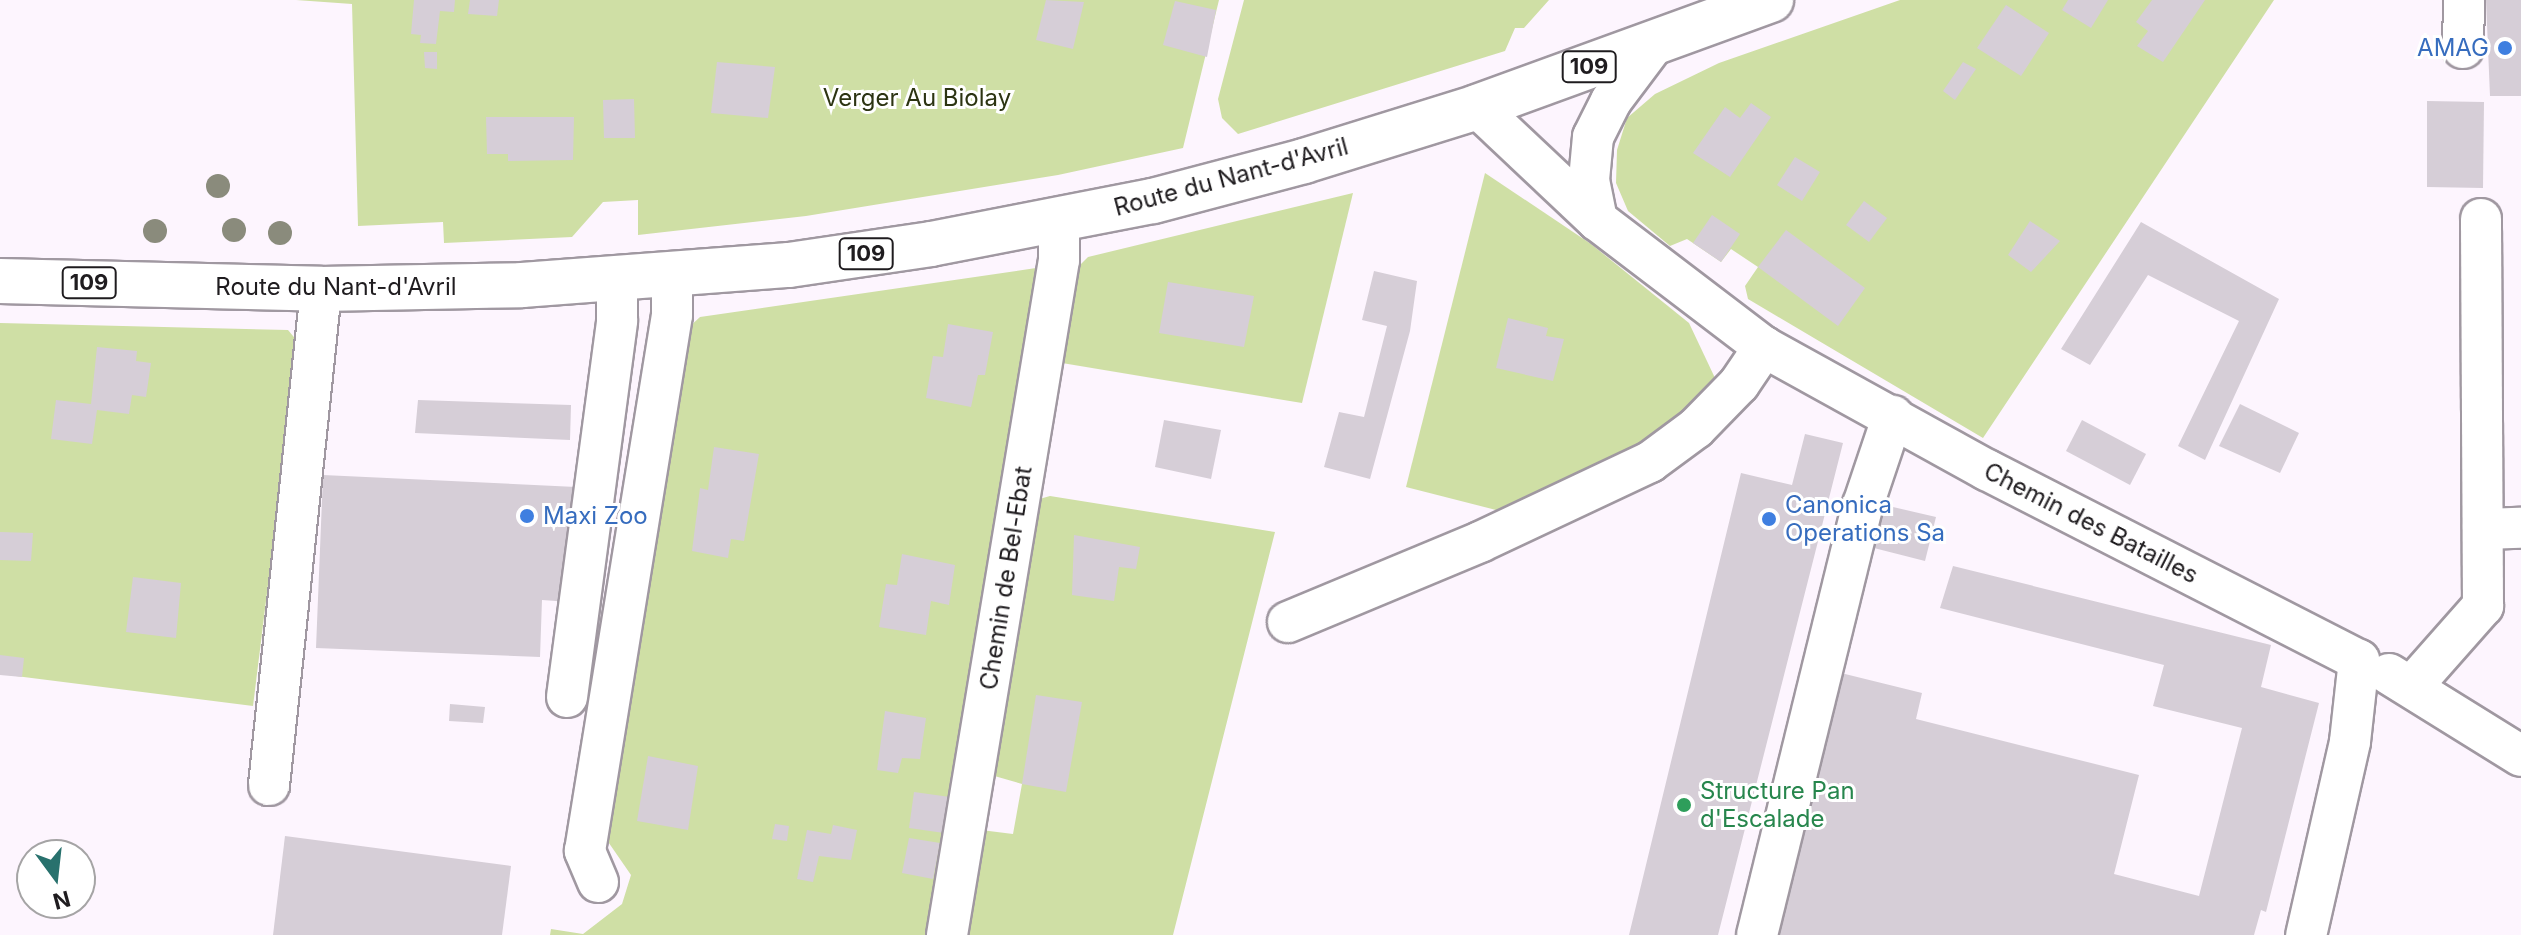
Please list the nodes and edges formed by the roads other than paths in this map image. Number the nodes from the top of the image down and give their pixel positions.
1 (1771, 0) edge
2 (2464, 0) edge
3 (1653, 45) junction
4 (2463, 48) dead end
5 (1477, 107) junction
6 (2481, 219) dead end
7 (1059, 220) junction
8 (1597, 220) junction
9 (672, 276) junction
10 (617, 280) junction
11 (0, 281) edge
12 (321, 289) junction
13 (1764, 347) junction
14 (1893, 416) junction
15 (2502, 529) edge
16 (1288, 622) dead end
17 (2359, 660) junction
18 (2413, 685) junction
19 (567, 697) dead end
20 (2521, 756) edge
21 (269, 785) dead end
22 (598, 882) dead end
23 (947, 935) edge
24 (1757, 935) edge
25 (2306, 935) edge

1 - 3 main road, Route du Nant-d'Avril / 109
2 - 4 street
3 - 5 main road, Route du Nant-d'Avril / 109
3 - 8 street
5 - 7 main road, Route du Nant-d'Avril / 109
5 - 8 street, Chemin des Batailles
6 - 15 street
7 - 9 main road, Route du Nant-d'Avril / 109
7 - 23 street, Chemin de Bel-Ebat
8 - 13 street, Chemin des Batailles
9 - 10 main road, Route du Nant-d'Avril / 109
9 - 22 street
10 - 12 main road, Route du Nant-d'Avril / 109
10 - 19 street
11 - 12 main road, Route du Nant-d'Avril / 109
12 - 21 street
13 - 14 street, Chemin des Batailles
13 - 16 street
14 - 17 street, Chemin des Batailles
14 - 24 street
15 - 18 street
17 - 18 street, Chemin des Batailles
17 - 25 street
18 - 20 street, Chemin des Batailles

